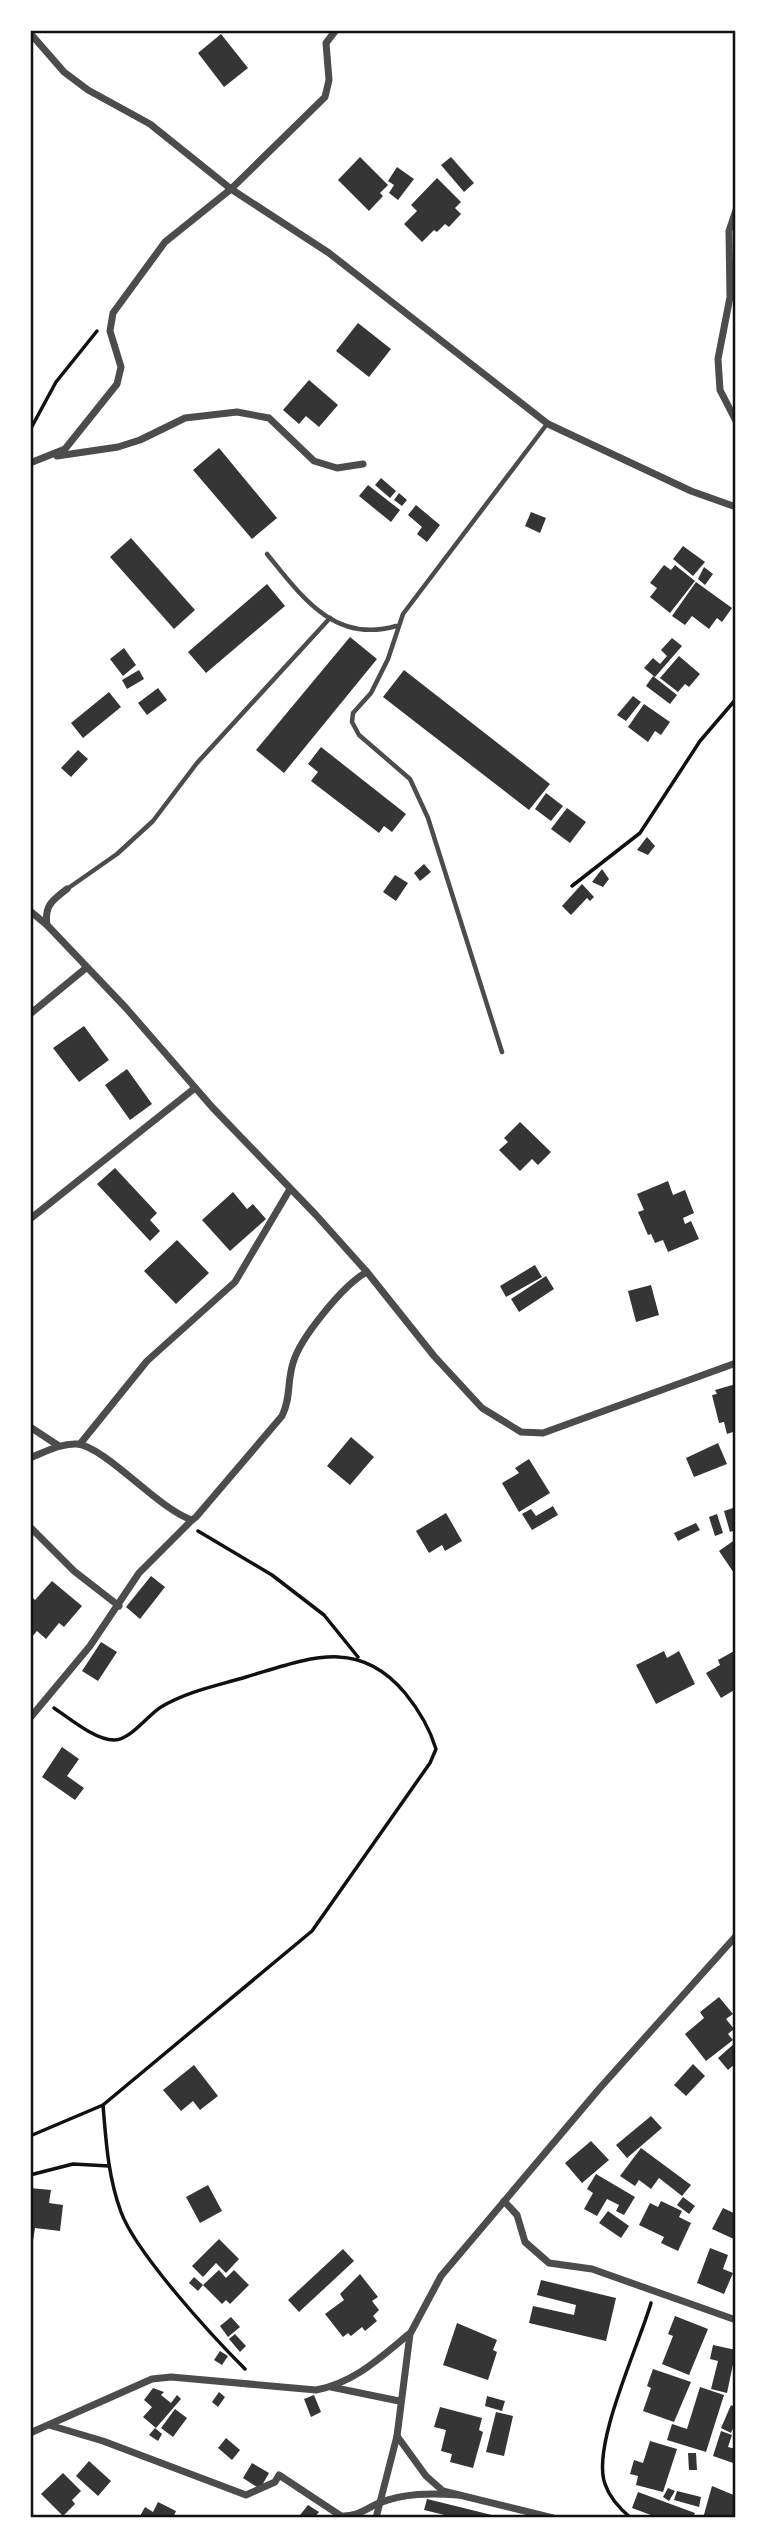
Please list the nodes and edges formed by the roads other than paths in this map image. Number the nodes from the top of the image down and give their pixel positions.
1 (337, 30) edge
2 (30, 33) edge
3 (231, 189) junction
4 (736, 210) edge
5 (736, 421) edge
6 (548, 424) junction
7 (50, 457) junction
8 (30, 463) edge
9 (363, 464) dead end
10 (736, 507) edge
11 (267, 554) dead end
12 (330, 618) junction
13 (397, 626) junction
14 (67, 889) joint
15 (30, 911) edge
16 (47, 925) junction
17 (86, 968) junction
18 (30, 1014) edge
19 (502, 1052) dead end
20 (195, 1088) junction
21 (290, 1189) junction
22 (30, 1219) edge
23 (367, 1272) junction
24 (736, 1363) edge
25 (30, 1427) edge
26 (80, 1444) junction
27 (59, 1446) junction
28 (30, 1458) edge
29 (190, 1522) junction
30 (30, 1527) edge
31 (119, 1606) junction
32 (30, 1718) edge
33 (736, 1936) edge
34 (505, 2201) junction
35 (736, 2319) edge
36 (410, 2334) junction
37 (331, 2387) junction
38 (399, 2401) junction
39 (49, 2425) junction
40 (30, 2433) edge
41 (397, 2436) junction
42 (457, 2495) junction
43 (379, 2504) junction
44 (376, 2518) edge
45 (554, 2518) edge

1 - 3 street
2 - 3 street
3 - 6 street
3 - 7 street
4 - 5 street
6 - 10 street
6 - 13 lane
7 - 8 street
7 - 9 street
11 - 12 lane
12 - 13 lane
12 - 14 lane
13 - 19 lane
14 - 16 street
15 - 16 street
16 - 17 street
17 - 18 street
17 - 20 street
20 - 21 street
20 - 22 street
21 - 23 street
21 - 26 street
23 - 24 street
23 - 29 street
25 - 27 street
26 - 27 street
26 - 29 street
27 - 28 street
29 - 31 street
30 - 31 street
31 - 32 street
33 - 34 street
34 - 35 street
34 - 36 street
36 - 37 street
36 - 38 street
37 - 38 street
37 - 39 street
38 - 41 street
39 - 40 street
39 - 43 street
41 - 42 street
41 - 43 street
42 - 43 street
42 - 45 street
43 - 44 street

